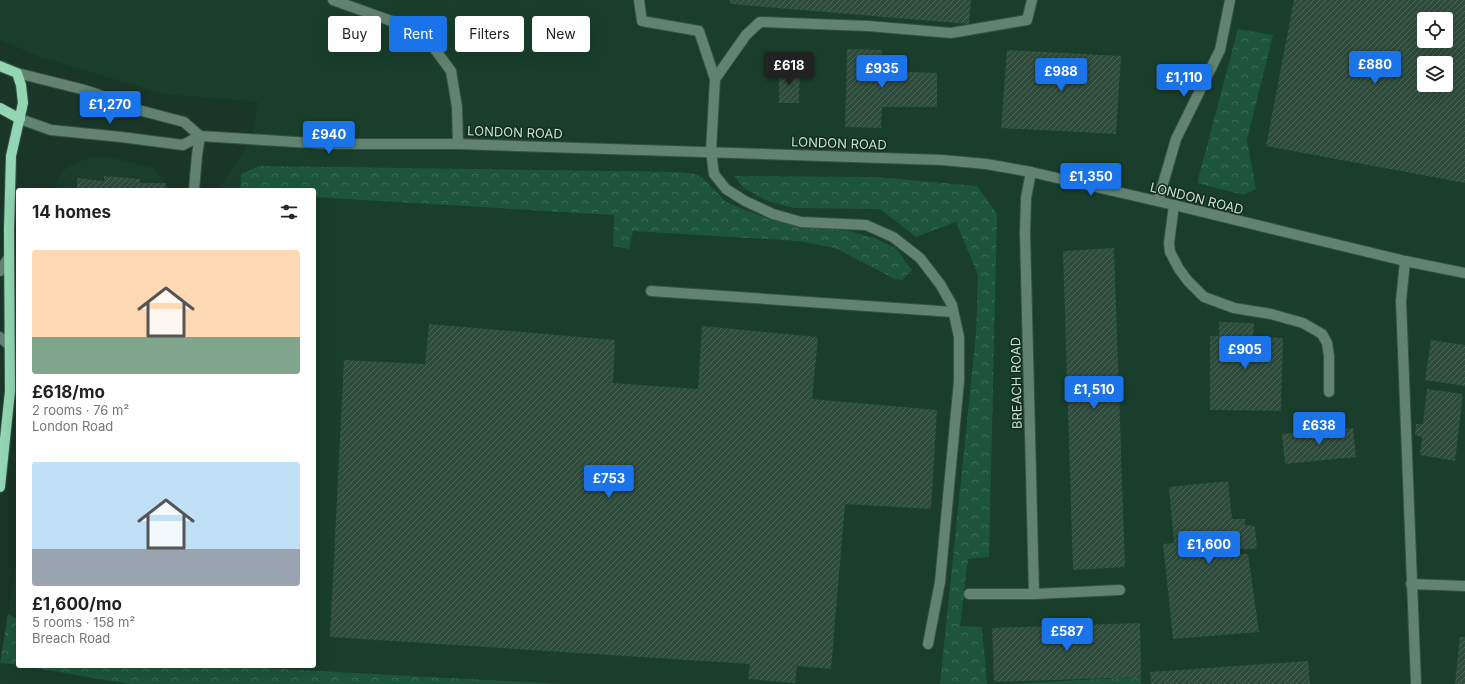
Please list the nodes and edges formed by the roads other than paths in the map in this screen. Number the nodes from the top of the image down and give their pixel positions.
1 (333, 0) edge
2 (639, 0) edge
3 (1032, 0) edge
4 (1230, 0) edge
5 (0, 66) edge
6 (17, 73) junction
7 (715, 79) junction
8 (0, 108) edge
9 (20, 119) junction
10 (200, 136) junction
11 (458, 144) junction
12 (711, 151) junction
13 (1031, 172) junction
14 (194, 188) edge
15 (1158, 201) junction
16 (1174, 205) junction
17 (9, 257) junction
18 (1405, 261) junction
19 (0, 271) edge
20 (1465, 273) edge
21 (651, 291) dead end
22 (953, 312) junction
23 (0, 337) edge
24 (9, 345) junction
25 (1328, 392) dead end
26 (0, 487) edge
27 (1411, 584) junction
28 (1465, 586) edge
29 (1120, 590) dead end
30 (969, 594) dead end
31 (1034, 594) junction
32 (928, 644) dead end
33 (1416, 684) edge

1 - 11 street
2 - 7 street
3 - 7 street
4 - 15 street
5 - 6 main road
6 - 9 main road
6 - 10 street
7 - 12 street
8 - 9 main road
9 - 10 street
9 - 17 main road
10 - 11 street, LONDON ROAD
10 - 14 street
11 - 12 street, LONDON ROAD
12 - 13 street, LONDON ROAD
12 - 22 street
13 - 15 street, LONDON ROAD
13 - 31 street, BREACH ROAD
15 - 16 street, LONDON ROAD
16 - 18 street, LONDON ROAD
16 - 25 street
17 - 19 street
17 - 24 main road
18 - 20 street, LONDON ROAD
18 - 27 street
21 - 22 street
22 - 32 street
23 - 24 street
24 - 26 main road
27 - 28 street
27 - 33 street
29 - 31 street
30 - 31 street

